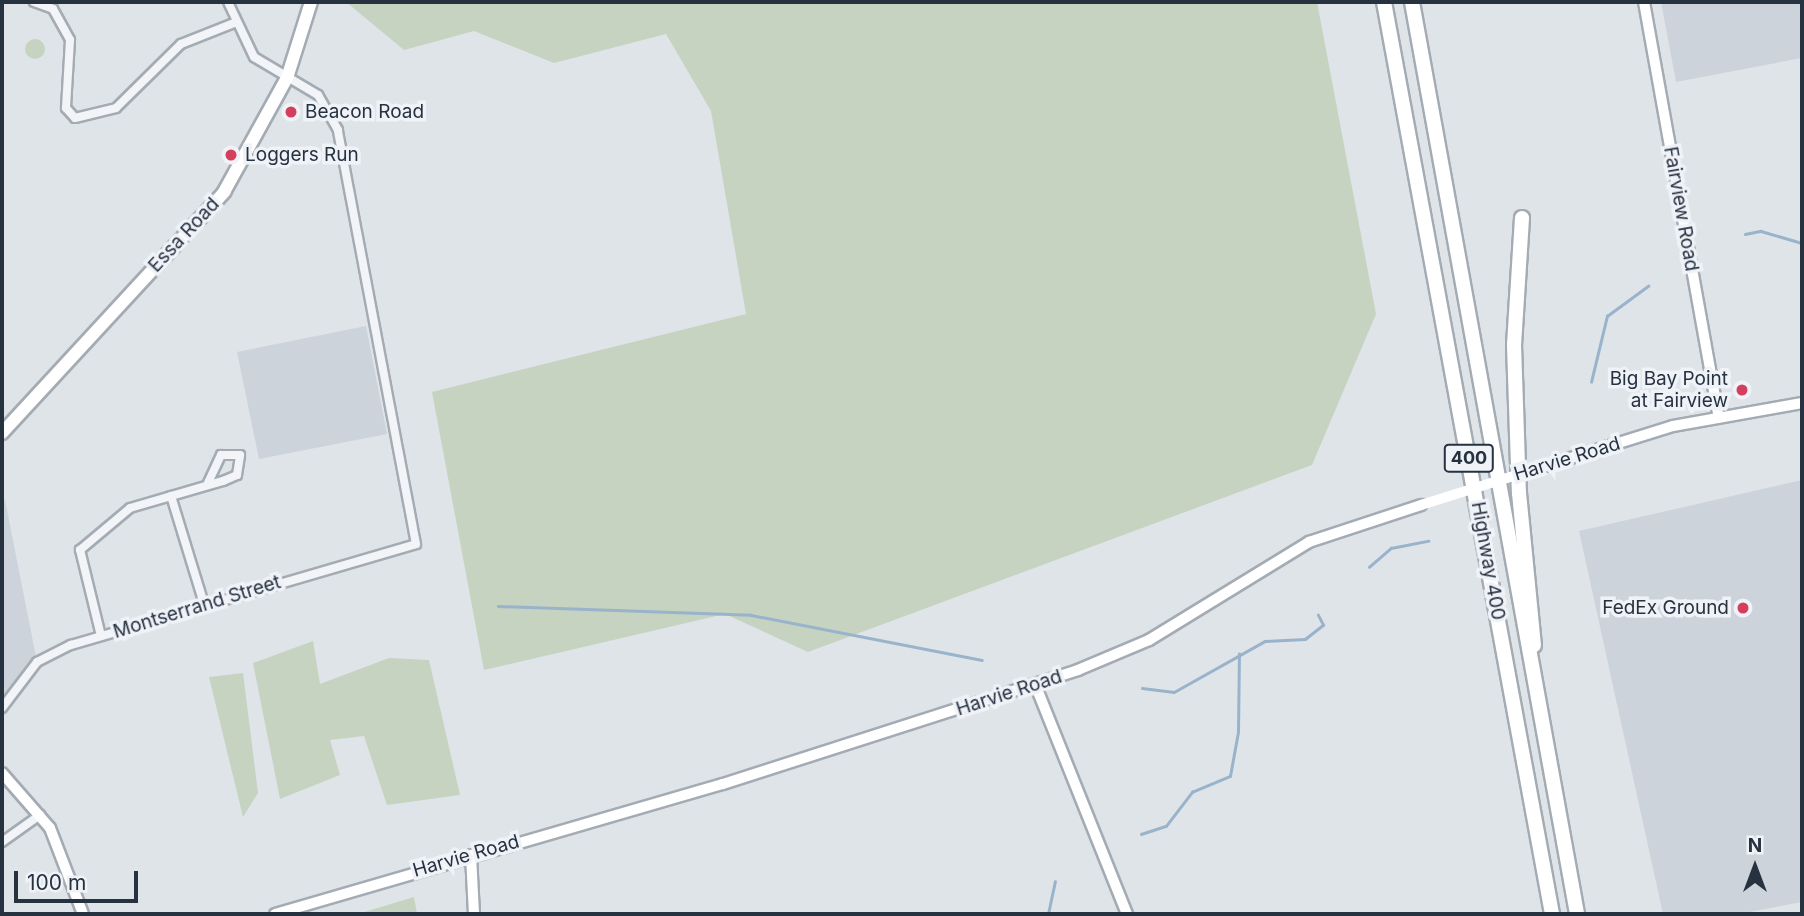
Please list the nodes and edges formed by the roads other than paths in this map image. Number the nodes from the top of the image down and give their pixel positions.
1 (34, 2) edge
2 (228, 2) edge
3 (311, 2) edge
4 (1384, 2) edge
5 (1412, 2) edge
6 (1644, 2) edge
7 (234, 23) junction
8 (287, 78) junction
9 (1522, 218) dead end
10 (1802, 402) edge
11 (1718, 415) junction
12 (2, 433) edge
13 (207, 485) junction
14 (171, 496) junction
15 (204, 604) junction
16 (100, 636) junction
17 (1035, 684) junction
18 (1537, 702) junction
19 (2, 708) edge
20 (2, 773) edge
21 (40, 815) junction
22 (2, 842) edge
23 (471, 855) junction
24 (83, 914) edge
25 (275, 914) edge
26 (474, 914) edge
27 (1127, 914) edge
28 (1552, 914) edge
29 (1577, 914) edge

1 - 7 street
2 - 7 street
3 - 8 main road, Essa Road
4 - 28 highway, Highway 400 / 400
5 - 18 highway, Highway 400 / 400
6 - 11 street, Fairview Road
7 - 8 street
8 - 12 main road, Essa Road
8 - 15 street, Montserrand Street
9 - 18 highway
10 - 11 street, Harvie Road
11 - 17 street, Harvie Road, bridge
13 - 13 street
13 - 14 street
14 - 15 street
14 - 16 street
15 - 16 street, Montserrand Street
16 - 19 street, Montserrand Street
17 - 23 street, Harvie Road
17 - 27 street
18 - 29 highway, Highway 400 / 400
20 - 21 street
21 - 22 street
21 - 24 street
23 - 25 street, Harvie Road
23 - 26 street

